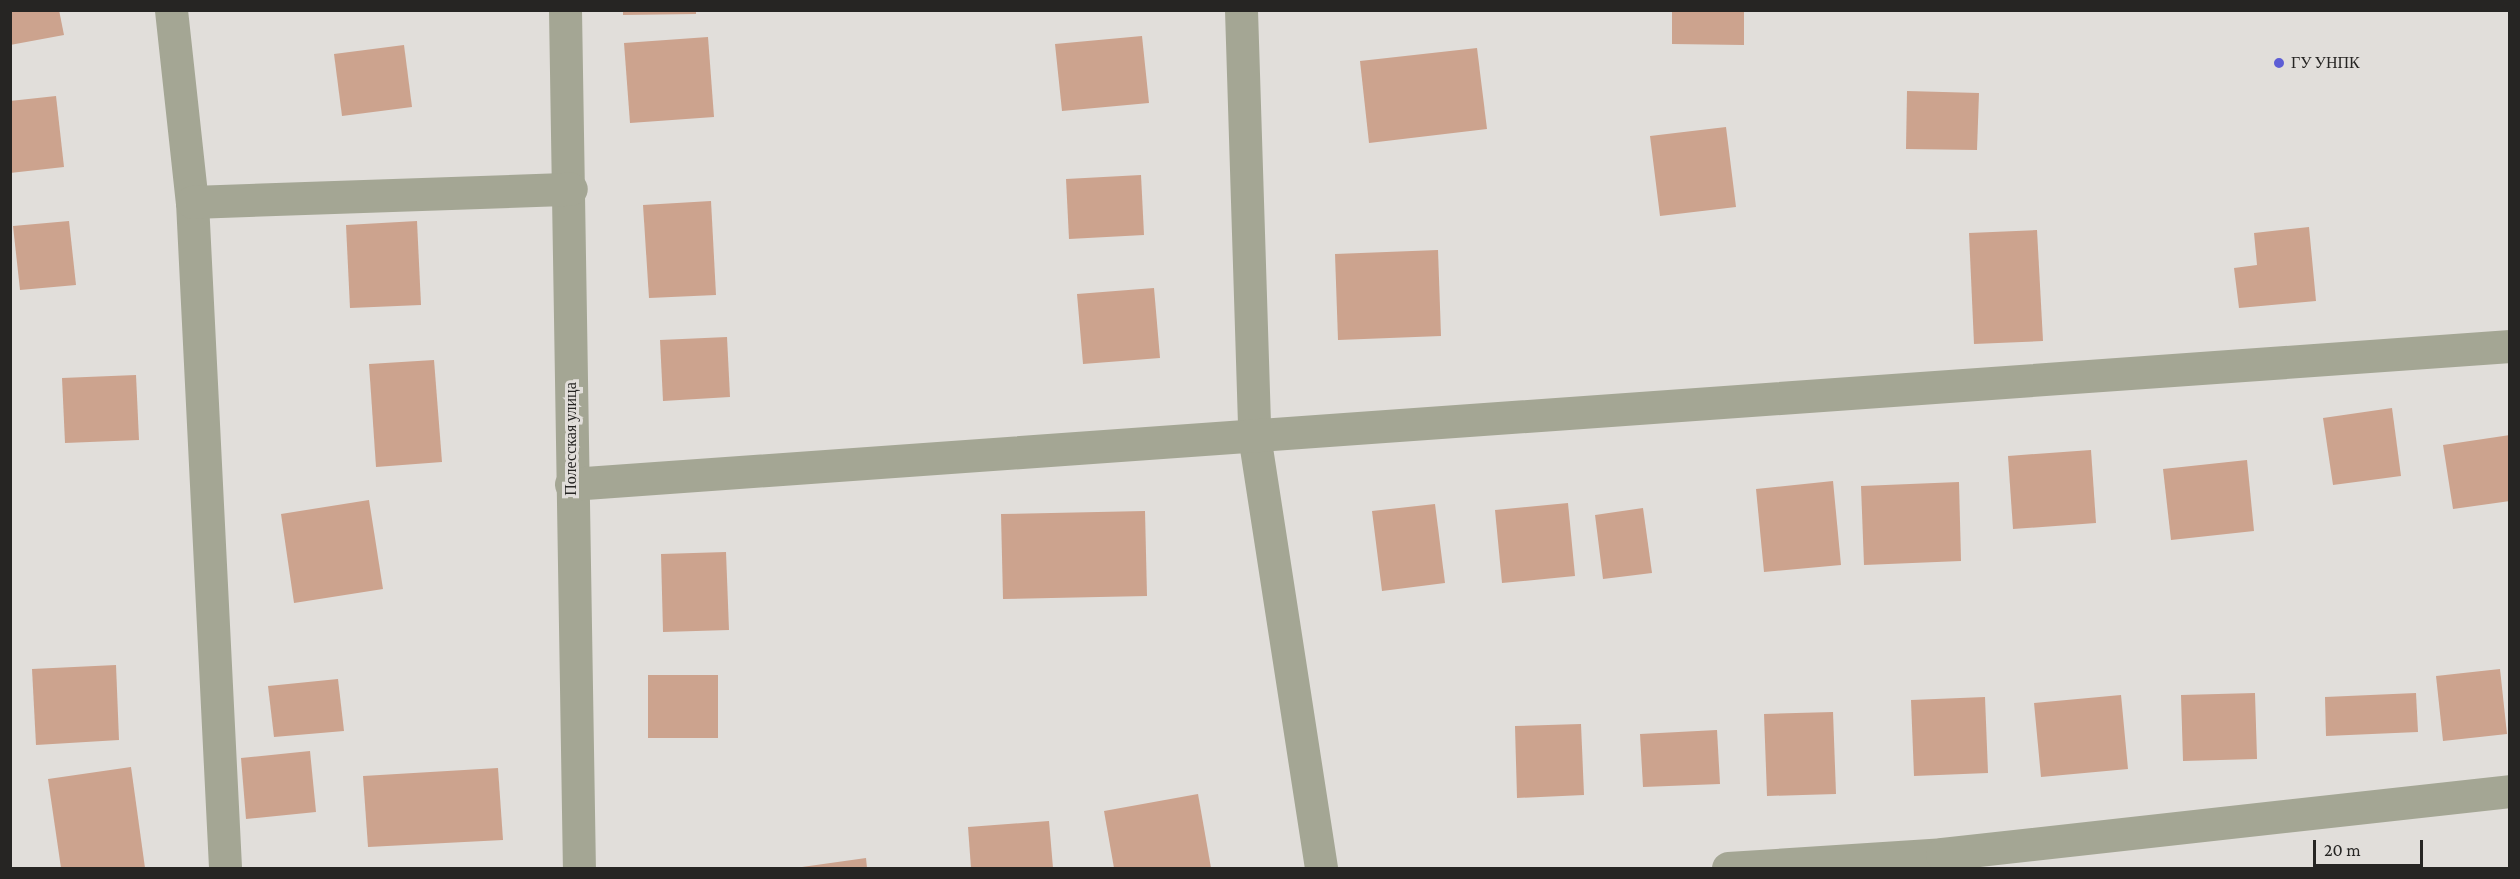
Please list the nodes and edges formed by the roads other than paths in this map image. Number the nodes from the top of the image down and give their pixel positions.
1 (171, 10) edge
2 (565, 10) edge
3 (1241, 10) edge
4 (571, 189) junction
5 (192, 202) junction
6 (2510, 346) edge
7 (1254, 435) junction
8 (571, 484) junction
9 (2510, 791) edge
10 (225, 868) edge
11 (579, 868) edge
12 (1321, 868) edge
13 (1728, 868) edge

1 - 5 street
2 - 4 street, Полесская улица
3 - 7 street
4 - 5 street
4 - 8 street, Полесская улица
5 - 10 street
6 - 7 street
7 - 8 street
7 - 12 street
8 - 11 street, Полесская улица
9 - 13 street

